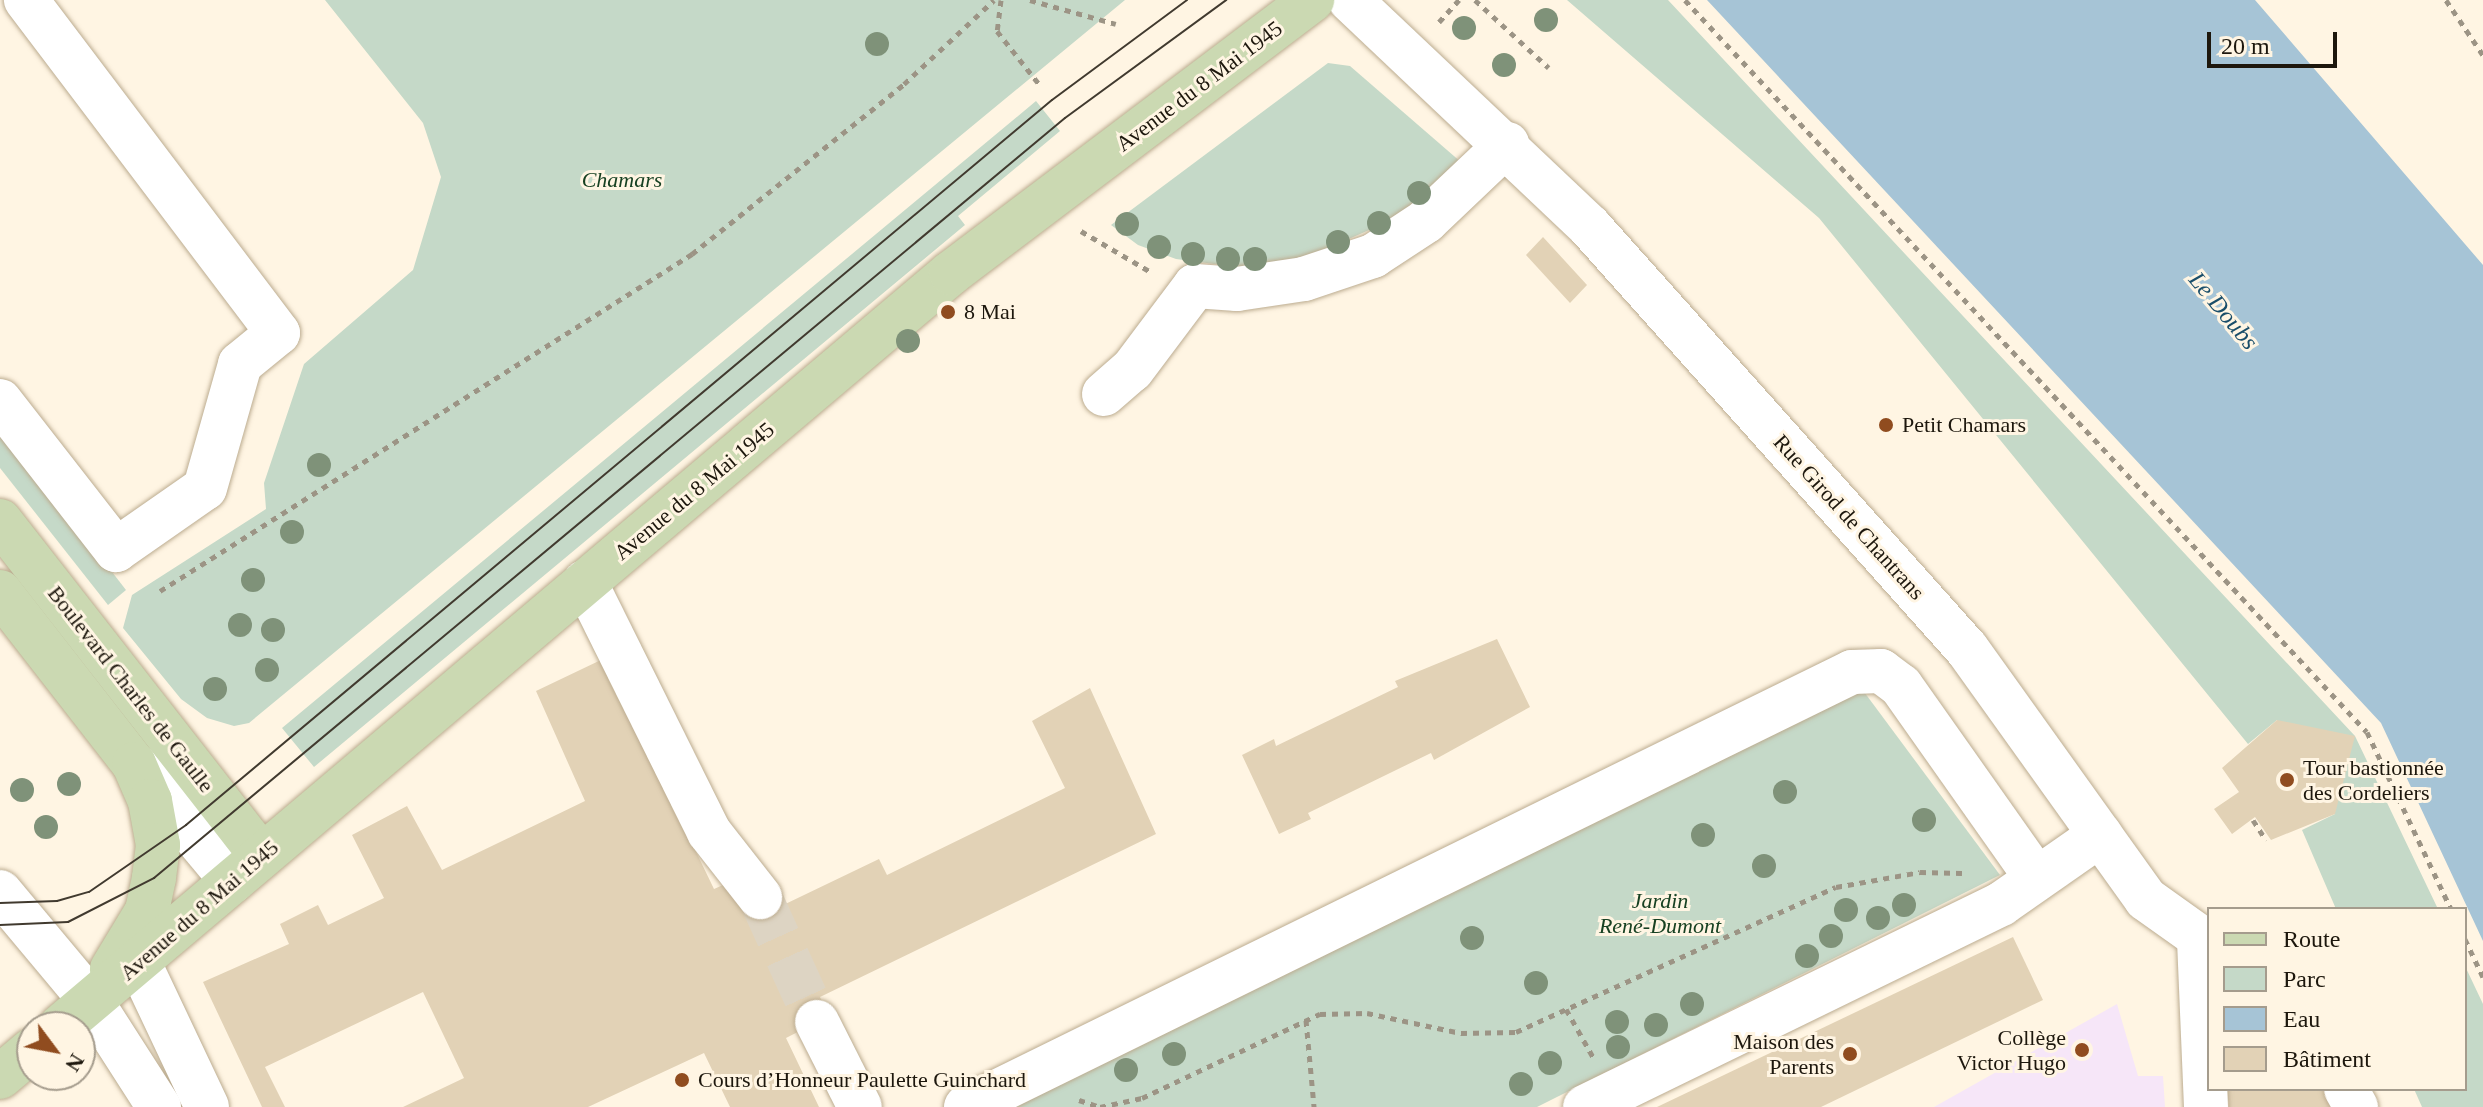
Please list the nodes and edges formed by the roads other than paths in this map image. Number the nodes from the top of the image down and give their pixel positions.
1 (26, 0) edge
2 (1312, 0) edge
3 (1350, 0) edge
4 (1507, 144) junction
5 (1104, 394) dead end
6 (0, 401) edge
7 (0, 521) edge
8 (585, 582) junction
9 (0, 592) edge
10 (134, 764) junction
11 (2100, 835) junction
12 (247, 869) junction
13 (2035, 876) junction
14 (0, 892) edge
15 (760, 897) tunnel mouth
16 (2204, 942) edge
17 (139, 963) junction
18 (73, 1011) edge
19 (77, 1011) edge
20 (79, 1011) edge
21 (817, 1022) tunnel mouth
22 (96, 1037) edge
23 (16, 1064) edge
24 (0, 1077) edge
25 (1599, 1100) edge
26 (159, 1107) edge
27 (207, 1107) edge
28 (860, 1107) edge
29 (966, 1107) edge
30 (2206, 1107) edge

1 - 6 street
2 - 8 main road, Avenue du 8 Mai 1945
3 - 4 street, Rue Girod de Chantrans
4 - 5 street
4 - 11 street, Rue Girod de Chantrans
7 - 12 main road, Boulevard Charles de Gaulle
8 - 12 main road, Avenue du 8 Mai 1945
8 - 15 street
9 - 10 main road, Boulevard Charles de Gaulle
10 - 12 street
10 - 19 main road, Boulevard Charles de Gaulle
11 - 13 street
11 - 16 street, Rue Girod de Chantrans
12 - 17 main road, Avenue du 8 Mai 1945
13 - 25 street
13 - 29 street
14 - 18 street
16 - 30 street, Rue Girod de Chantrans
17 - 20 main road, Avenue du 8 Mai 1945
17 - 27 street
21 - 28 street
22 - 26 street
23 - 24 main road

